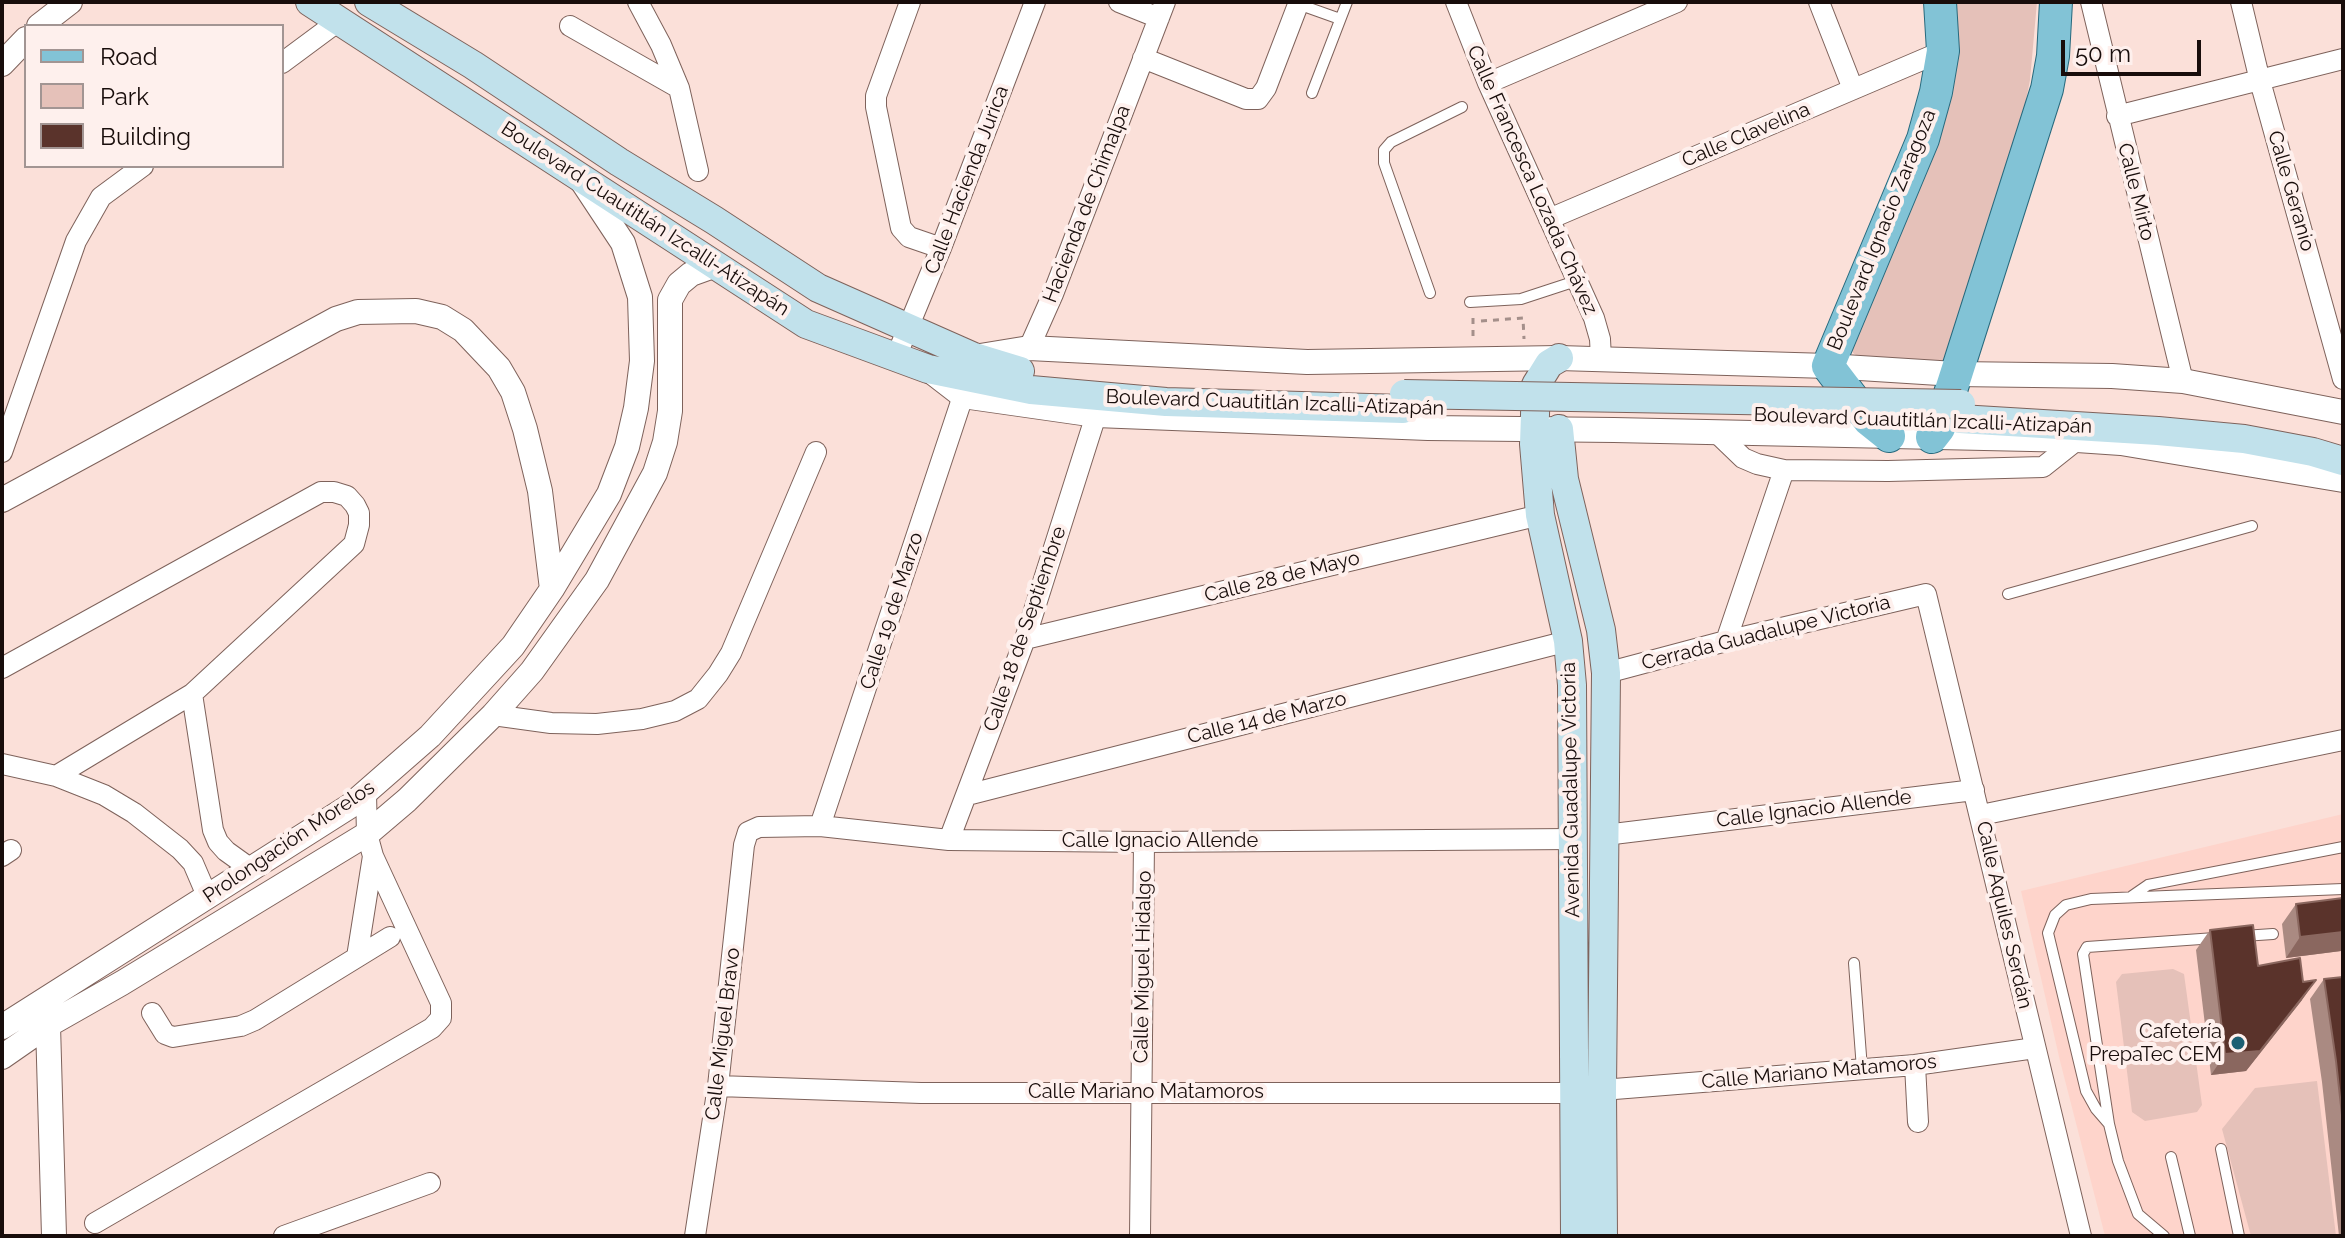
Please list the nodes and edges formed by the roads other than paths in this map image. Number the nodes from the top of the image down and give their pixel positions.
1 (70, 2) edge
2 (310, 2) edge
3 (369, 2) edge
4 (638, 2) edge
5 (910, 2) edge
6 (1035, 2) edge
7 (1119, 2) edge
8 (1347, 2) edge
9 (1456, 2) edge
10 (1677, 2) edge
11 (1819, 2) edge
12 (1940, 2) edge
13 (2056, 2) edge
14 (2091, 2) edge
15 (2241, 2) edge
16 (1298, 3) edge
17 (1162, 10) edge
18 (1340, 19) junction
19 (340, 20) junction
20 (42, 24) edge
21 (570, 26) dead end
22 (24, 41) edge
23 (1943, 51) junction
24 (1143, 58) junction
25 (2343, 59) edge
26 (284, 62) edge
27 (2, 64) edge
28 (2260, 81) junction
29 (1488, 83) junction
30 (679, 88) junction
31 (1853, 89) junction
32 (1312, 93) dead end
33 (1462, 107) dead end
34 (2117, 116) junction
35 (140, 168) edge
36 (698, 171) dead end
37 (576, 173) junction
38 (1549, 219) junction
39 (941, 248) junction
40 (716, 265) junction
41 (1576, 281) junction
42 (1430, 293) dead end
43 (1471, 302) road end
44 (909, 328) junction
45 (896, 357) junction
46 (1559, 358) junction
47 (1601, 359) junction
48 (1828, 366) junction
49 (928, 369) junction
50 (1031, 371) junction
51 (1955, 374) junction
52 (2343, 379) edge
53 (2183, 381) junction
54 (963, 396) junction
55 (2343, 412) edge
56 (1096, 415) junction
57 (1547, 429) junction
58 (1717, 433) junction
59 (1889, 436) junction
60 (1932, 437) junction
61 (2077, 440) junction
62 (2343, 442) edge
63 (2, 452) edge
64 (816, 452) dead end
65 (2343, 461) edge
66 (1784, 470) junction
67 (2343, 480) edge
68 (2, 500) edge
69 (1540, 515) junction
70 (2252, 526) dead end
71 (552, 589) junction
72 (1926, 594) joint
73 (2008, 594) dead end
74 (1025, 639) junction
75 (1568, 641) junction
76 (1726, 641) junction
77 (2, 668) edge
78 (1606, 673) junction
79 (192, 694) junction
80 (493, 715) junction
81 (2343, 740) edge
82 (2, 764) edge
83 (56, 776) junction
84 (1974, 790) junction
85 (366, 794) junction
86 (967, 795) junction
87 (1981, 815) junction
88 (820, 826) junction
89 (213, 830) junction
90 (748, 832) joint
91 (1605, 835) junction
92 (1573, 839) junction
93 (949, 840) junction
94 (1144, 842) junction
95 (370, 845) junction
96 (2343, 847) edge
97 (180, 849) junction
98 (251, 869) junction
99 (2343, 889) edge
100 (208, 898) junction
101 (2131, 898) junction
102 (2273, 934) dead end
103 (390, 937) dead end
104 (357, 957) junction
105 (1854, 963) dead end
106 (152, 1013) dead end
107 (48, 1025) junction
108 (2, 1027) edge
109 (2035, 1048) junction
110 (2, 1057) edge
111 (1915, 1065) junction
112 (1862, 1069) junction
113 (718, 1086) junction
114 (1142, 1091) junction
115 (1588, 1091) junction
116 (1918, 1122) dead end
117 (2109, 1124) junction
118 (2221, 1149) dead end
119 (2171, 1157) dead end
120 (430, 1183) dead end
121 (95, 1223) dead end
122 (287, 1235) edge
123 (54, 1236) edge
124 (695, 1236) edge
125 (1140, 1236) edge
126 (1575, 1236) edge
127 (1603, 1236) edge
128 (2081, 1236) edge
129 (2164, 1236) edge
130 (2190, 1236) edge
131 (2239, 1236) edge

1 - 20 street
2 - 19 main road, Boulevard Cuautitlán Izcalli-Atizapán
3 - 44 main road, Boulevard Cuautitlán Izcalli-Atizapán
4 - 30 street
5 - 39 street
6 - 39 street, Calle Hacienda Jurica
7 - 17 street
8 - 18 lane
9 - 29 street, Calle Francesca Lozada Chávez
10 - 29 street
11 - 31 street
12 - 23 main road, Boulevard Ignacio Zaragoza
13 - 51 main road
14 - 34 street, Calle Mirto
15 - 28 street, Calle Geranio
16 - 18 lane
16 - 24 street
17 - 24 street, Hacienda de Chimalpa
18 - 32 lane
19 - 26 street
19 - 37 main road, Boulevard Cuautitlán Izcalli-Atizapán
21 - 30 street
22 - 27 street
23 - 31 street, Calle Clavelina
23 - 48 main road, Boulevard Ignacio Zaragoza
24 - 50 street, Hacienda de Chimalpa
25 - 28 street
28 - 34 street
28 - 52 street, Calle Geranio
29 - 38 street, Calle Francesca Lozada Chávez
30 - 36 street
31 - 38 street, Calle Clavelina
33 - 42 lane
34 - 53 street, Calle Mirto
35 - 63 street
37 - 40 main road, Boulevard Cuautitlán Izcalli-Atizapán
37 - 71 street, Prolongación Morelos
38 - 41 street, Calle Francesca Lozada Chávez
39 - 44 street, Calle Hacienda Jurica
40 - 45 main road, Boulevard Cuautitlán Izcalli-Atizapán
40 - 80 street, Prolongación Morelos
41 - 43 lane
41 - 47 street, Calle Francesca Lozada Chávez
44 - 45 street, Calle Hacienda Jurica
44 - 50 main road, Boulevard Cuautitlán Izcalli-Atizapán
45 - 49 main road, Boulevard Cuautitlán Izcalli-Atizapán
46 - 47 street
46 - 50 street
46 - 57 main road, Avenida Guadalupe Victoria
47 - 48 street
48 - 51 street
48 - 59 main road, Boulevard Ignacio Zaragoza
49 - 50 main road, Boulevard Cuautitlán Izcalli-Atizapán
49 - 54 street
50 - 62 main road, Boulevard Cuautitlán Izcalli-Atizapán, bridge
50 - 65 main road, Boulevard Cuautitlán Izcalli-Atizapán
51 - 53 street
51 - 60 main road
53 - 55 street
54 - 56 street
54 - 88 street, Calle 19 de Marzo
56 - 57 street
56 - 74 street, Calle 18 de Septiembre
57 - 58 street
57 - 69 main road, Avenida Guadalupe Victoria
57 - 78 main road, Avenida Guadalupe Victoria
58 - 59 street
58 - 66 street
59 - 60 street
60 - 61 street
61 - 66 street
61 - 67 street
64 - 80 street
66 - 76 street
68 - 71 street
69 - 74 street, Calle 28 de Mayo
69 - 75 main road, Avenida Guadalupe Victoria
70 - 73 lane
71 - 85 street, Prolongación Morelos
72 - 76 street, Cerrada Guadalupe Victoria
72 - 84 street, Calle Aquiles Serdán
74 - 86 street, Calle 18 de Septiembre
75 - 86 street, Calle 14 de Marzo
75 - 92 main road, Avenida Guadalupe Victoria
76 - 78 street, Cerrada Guadalupe Victoria
77 - 79 street
78 - 91 main road, Avenida Guadalupe Victoria
79 - 83 street
79 - 89 street
80 - 95 street, Prolongación Morelos
81 - 87 street
82 - 83 street
83 - 97 street
84 - 87 street, Calle Aquiles Serdán
84 - 91 street, Calle Ignacio Allende
85 - 95 street
85 - 98 street, Prolongación Morelos
86 - 93 street, Calle 18 de Septiembre
87 - 109 street, Calle Aquiles Serdán
88 - 90 street, Calle Ignacio Allende
88 - 93 street, Calle Ignacio Allende
89 - 97 street
89 - 98 street
90 - 113 street, Calle Miguel Bravo
91 - 115 main road, Avenida Guadalupe Victoria
92 - 94 street, Calle Ignacio Allende
92 - 115 main road, Avenida Guadalupe Victoria
93 - 94 street, Calle Ignacio Allende
94 - 114 street, Calle Miguel Hidalgo
95 - 104 street
95 - 107 street, Prolongación Morelos
95 - 121 street
96 - 101 lane
97 - 100 street
98 - 100 street, Prolongación Morelos
99 - 101 lane
100 - 108 street, Prolongación Morelos
101 - 117 lane
102 - 117 lane
103 - 104 street
104 - 106 street
105 - 112 lane
107 - 110 street, Prolongación Morelos
107 - 123 street
109 - 111 street, Calle Mariano Matamoros
109 - 128 street, Calle Aquiles Serdán
111 - 112 street, Calle Mariano Matamoros
111 - 116 street
112 - 115 street, Calle Mariano Matamoros
113 - 114 street, Calle Mariano Matamoros
113 - 124 street, Calle Miguel Bravo
114 - 115 street, Calle Mariano Matamoros
114 - 125 street, Calle Miguel Hidalgo
115 - 126 main road, Avenida Guadalupe Victoria
115 - 127 main road, Avenida Guadalupe Victoria
117 - 129 lane
118 - 131 lane
119 - 130 lane
120 - 122 street

